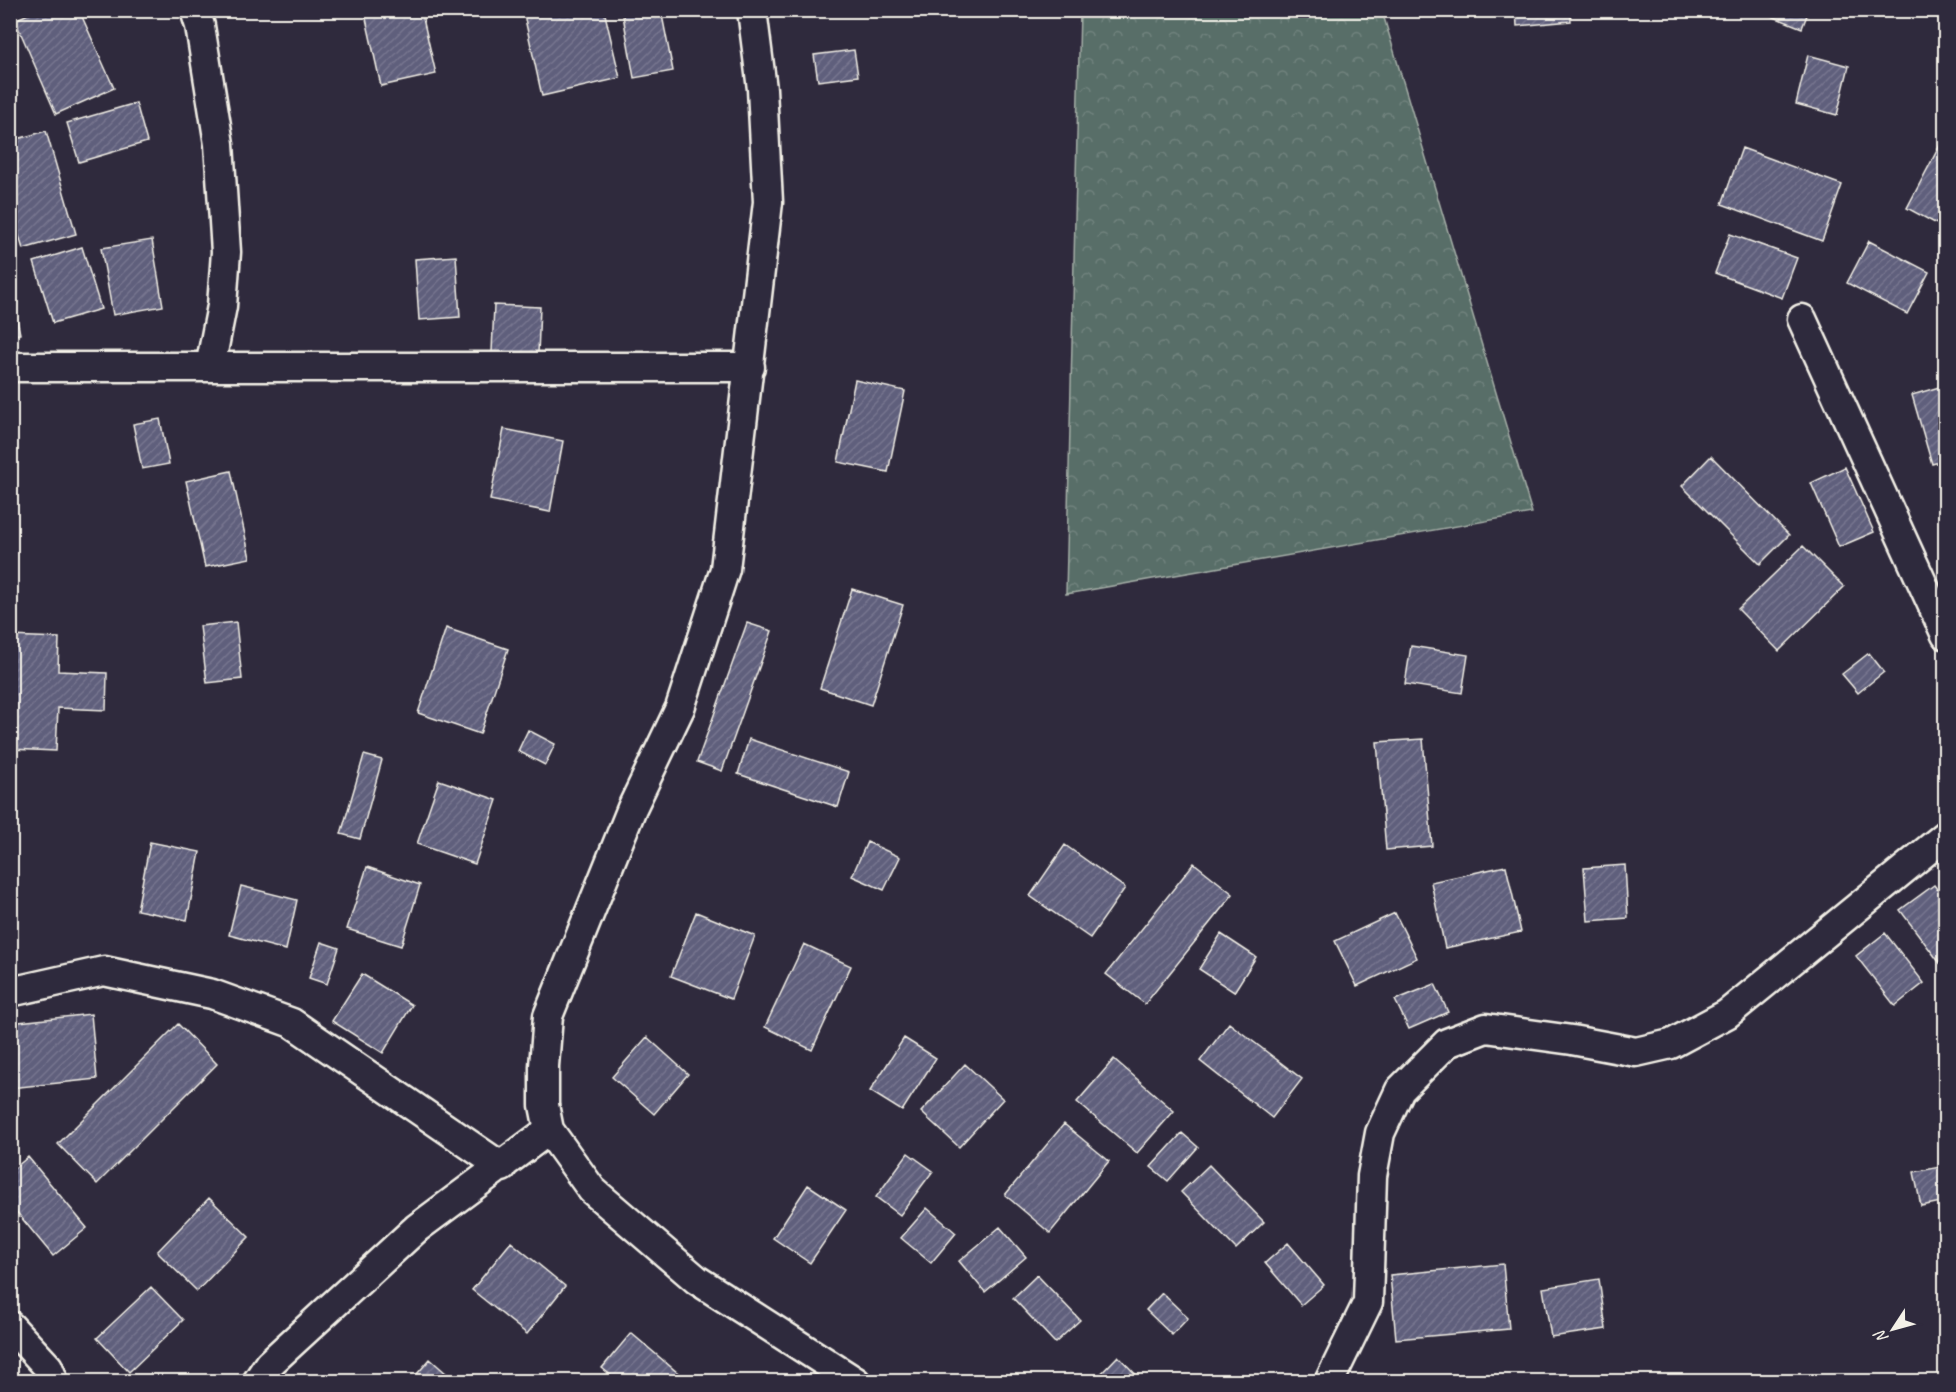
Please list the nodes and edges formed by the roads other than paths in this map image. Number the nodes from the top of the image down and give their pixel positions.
1 (195, 10) edge
2 (752, 10) edge
3 (1802, 318) dead end
4 (10, 367) edge
5 (210, 367) junction
6 (750, 367) junction
7 (1946, 635) edge
8 (1946, 835) edge
9 (10, 992) edge
10 (549, 1130) junction
11 (502, 1167) junction
12 (10, 1326) edge
13 (271, 1376) edge
14 (54, 1382) edge
15 (856, 1382) edge
16 (1329, 1382) edge

1 - 5 street
2 - 6 street
3 - 7 street
4 - 5 street
5 - 6 street
6 - 10 street
8 - 16 street
9 - 11 street
10 - 11 street
10 - 15 street
11 - 13 street
12 - 14 street

